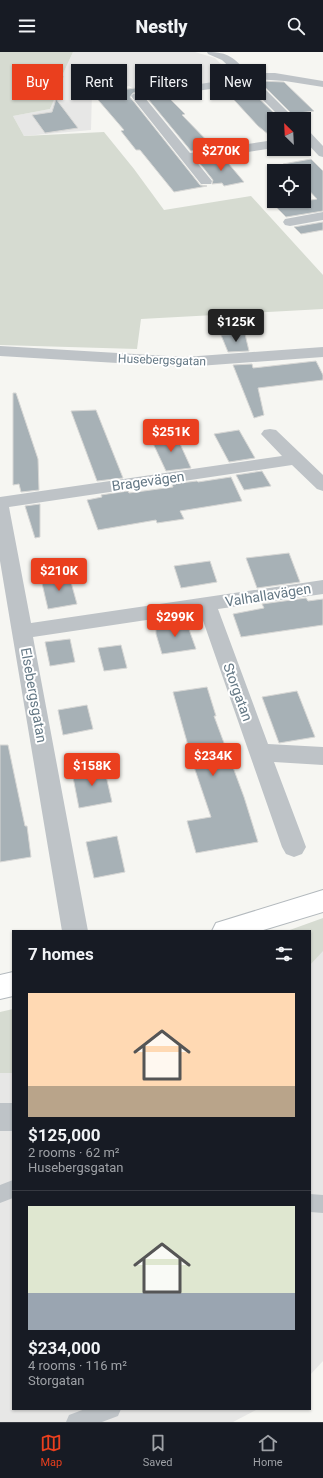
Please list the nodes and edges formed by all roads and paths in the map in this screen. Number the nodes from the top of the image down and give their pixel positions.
1 (212, 52) edge
2 (232, 64) edge
3 (266, 75) edge
4 (210, 84) edge
5 (323, 84) edge
6 (266, 97) edge
7 (282, 112) edge
8 (311, 139) edge
9 (267, 145) edge
10 (323, 153) edge
11 (187, 157) junction
12 (206, 181) dead end
13 (323, 216) edge
14 (290, 222) dead end
15 (0, 351) edge
16 (323, 352) edge
17 (270, 434) dead end
18 (296, 459) junction
19 (323, 485) edge
20 (0, 503) edge
21 (0, 507) edge
22 (323, 587) edge
23 (207, 605) junction
24 (14, 618) edge
25 (260, 752) junction
26 (323, 756) edge
27 (294, 847) dead end
28 (323, 901) edge
29 (75, 930) edge
30 (228, 930) edge
31 (12, 984) edge
32 (0, 987) edge
33 (0, 1117) edge
34 (12, 1117) edge
35 (12, 1189) edge
36 (0, 1194) edge
37 (311, 1203) edge
38 (323, 1204) edge
39 (107, 1410) edge
40 (76, 1422) edge

1 - 2 street
3 - 5 street
4 - 11 street
6 - 7 street
8 - 10 street
9 - 11 street
11 - 12 street
13 - 14 street
15 - 16 street, Husebergsgatan
17 - 18 street
18 - 19 street
18 - 20 street, Bragevägen
21 - 24 street, Elsebergsgatan
22 - 23 street, Valhallavägen
23 - 24 street, Valhallavägen
23 - 25 street, Storgatan
24 - 29 street, Elsebergsgatan
25 - 26 street
25 - 27 street, Storgatan
28 - 30 street
31 - 32 street
33 - 34 street
35 - 36 lane
37 - 38 lane
39 - 40 lane

